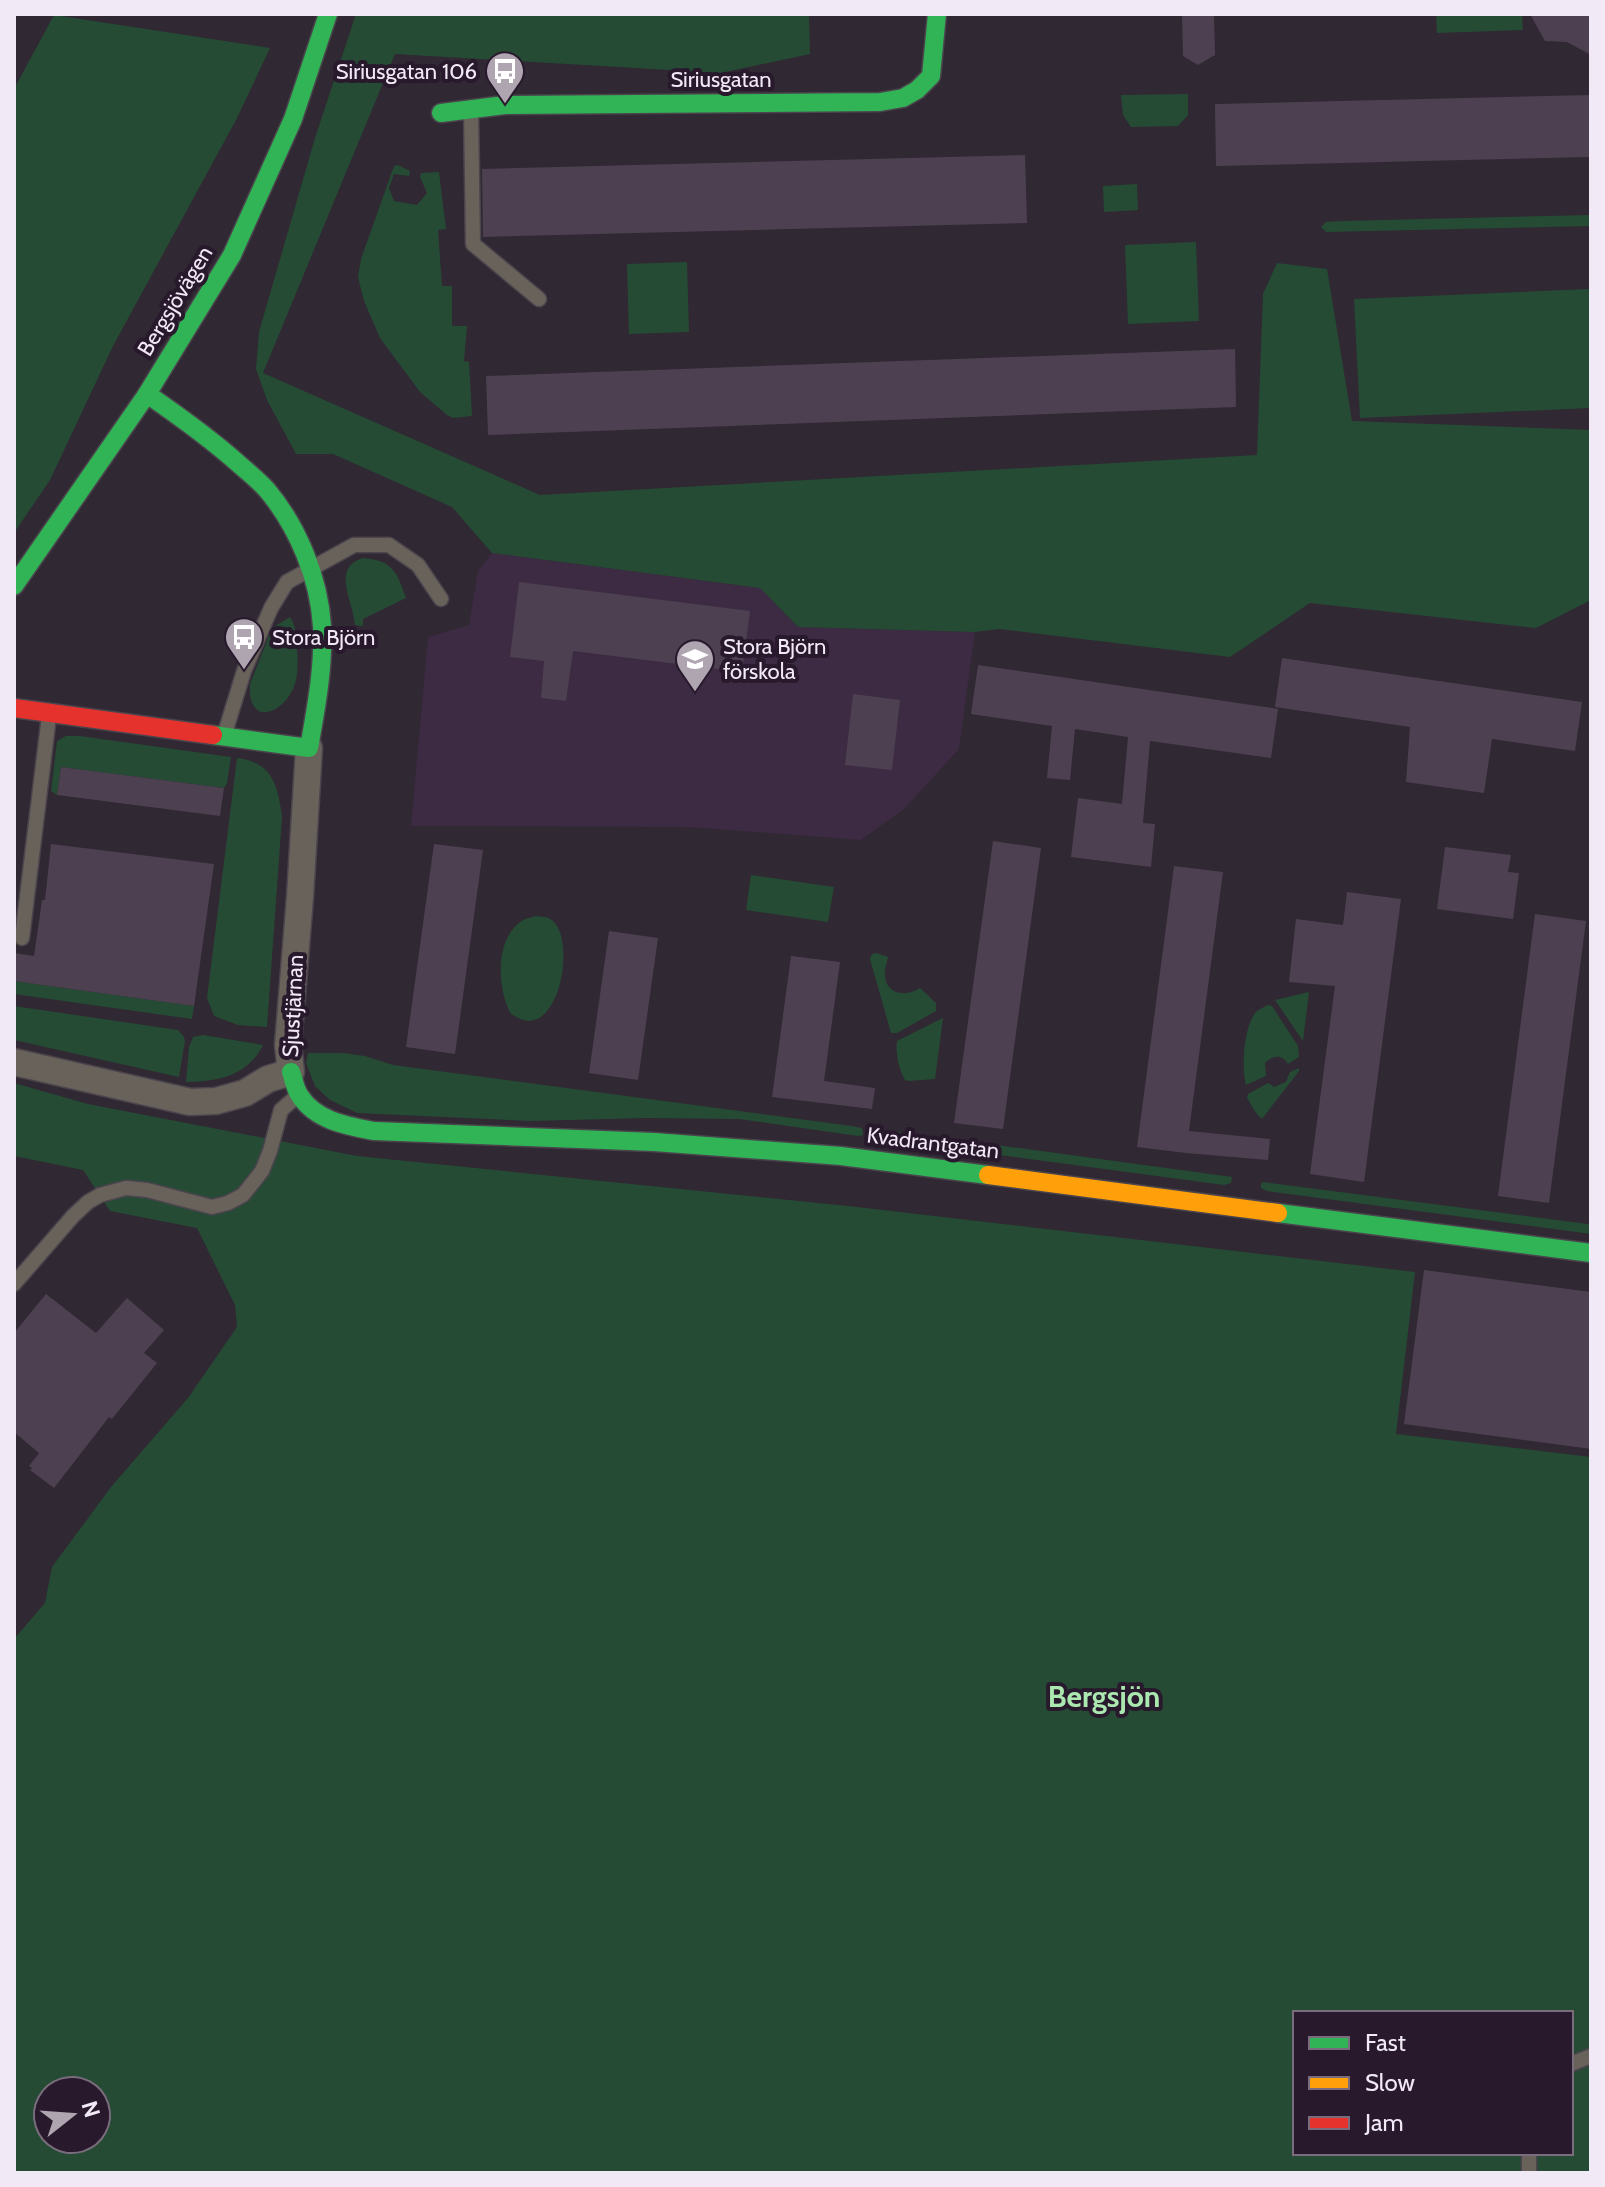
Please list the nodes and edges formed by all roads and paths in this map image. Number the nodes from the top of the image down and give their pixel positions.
1 (328, 14) edge
2 (937, 14) edge
3 (471, 109) junction
4 (441, 113) dead end
5 (539, 299) dead end
6 (147, 394) junction
7 (310, 568) junction
8 (14, 586) edge
9 (441, 599) dead end
10 (14, 708) edge
11 (49, 712) junction
12 (224, 737) junction
13 (309, 748) junction
14 (22, 938) dead end
15 (14, 1062) edge
16 (295, 1084) junction
17 (1591, 1253) edge
18 (14, 1284) edge

1 - 6 street, Bergsjövägen
2 - 3 street, Siriusgatan
3 - 4 street, Siriusgatan
3 - 5 lane
6 - 7 street
6 - 8 street, Bergsjövägen
7 - 9 lane
7 - 12 lane
7 - 13 street
10 - 11 street
11 - 12 street
11 - 14 lane
12 - 13 street
13 - 16 street, Sjustjärnan
15 - 16 street, Sjustjärnan
16 - 17 street, Kvadrantgatan
16 - 18 lane

